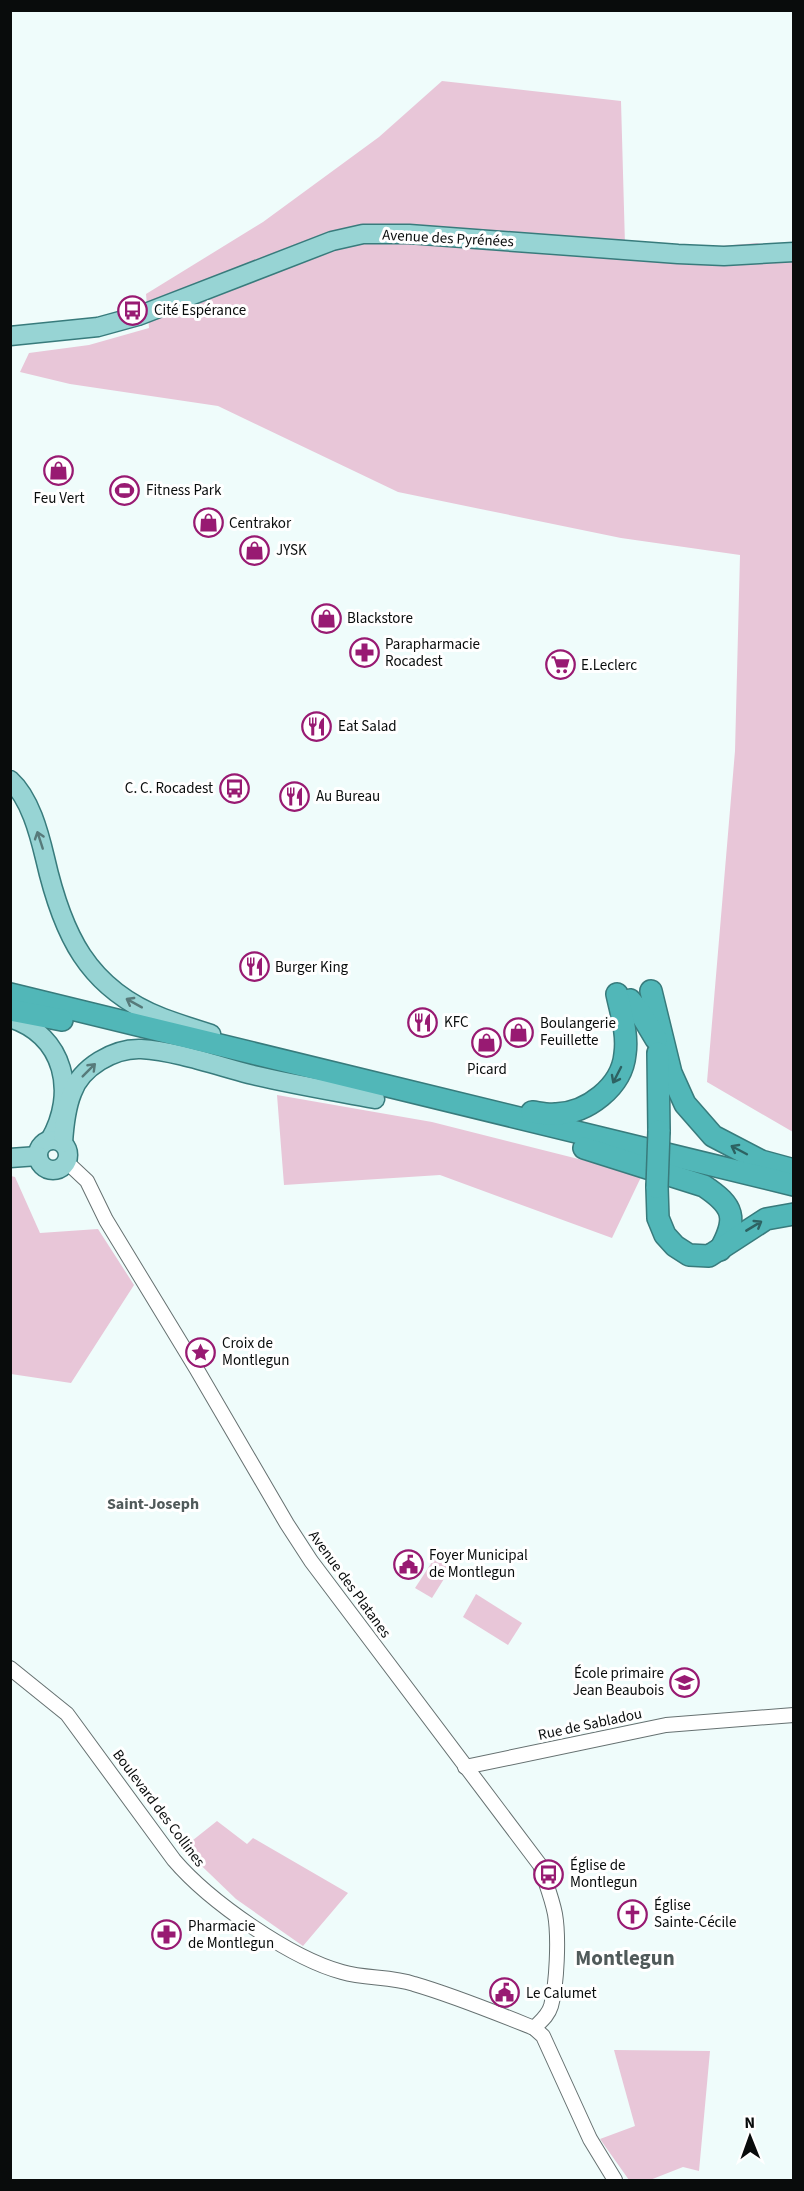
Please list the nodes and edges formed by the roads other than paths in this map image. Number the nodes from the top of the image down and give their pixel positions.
1 (794, 252) edge
2 (10, 336) edge
3 (10, 780) edge
4 (651, 991) dead end
5 (10, 994) edge
6 (10, 1010) edge
7 (657, 1015) junction
8 (10, 1018) edge
9 (656, 1039) junction
10 (327, 1072) junction
11 (375, 1099) junction
12 (469, 1107) junction
13 (56, 1141) junction
14 (581, 1147) junction
15 (38, 1156) junction
16 (10, 1158) edge
17 (66, 1164) junction
18 (794, 1170) edge
19 (794, 1185) edge
20 (794, 1199) edge
21 (794, 1214) edge
22 (720, 1250) junction
23 (10, 1668) edge
24 (794, 1715) edge
25 (465, 1767) junction
26 (534, 2028) junction
27 (615, 2181) edge

1 - 2 main road, Avenue des Pyrénées
10 -> 3 main road
4 - 7 highway
5 - 10 highway
6 - 11 highway
7 - 9 highway
18 -> 7 highway
8 - 13 main road
9 -> 12 highway
9 - 22 highway, bridge
10 - 12 highway
13 -> 11 main road
11 - 14 highway
12 - 19 highway
13 - 15 main road
13 - 17 main road
14 - 20 highway
14 - 22 highway
15 - 16 main road
15 - 17 main road
17 - 25 street, Avenue des Platanes
22 -> 21 highway
23 - 26 street, Boulevard des Collines
24 - 25 street, Rue de Sabladou
25 - 26 street, Avenue des Platanes
26 - 27 street

